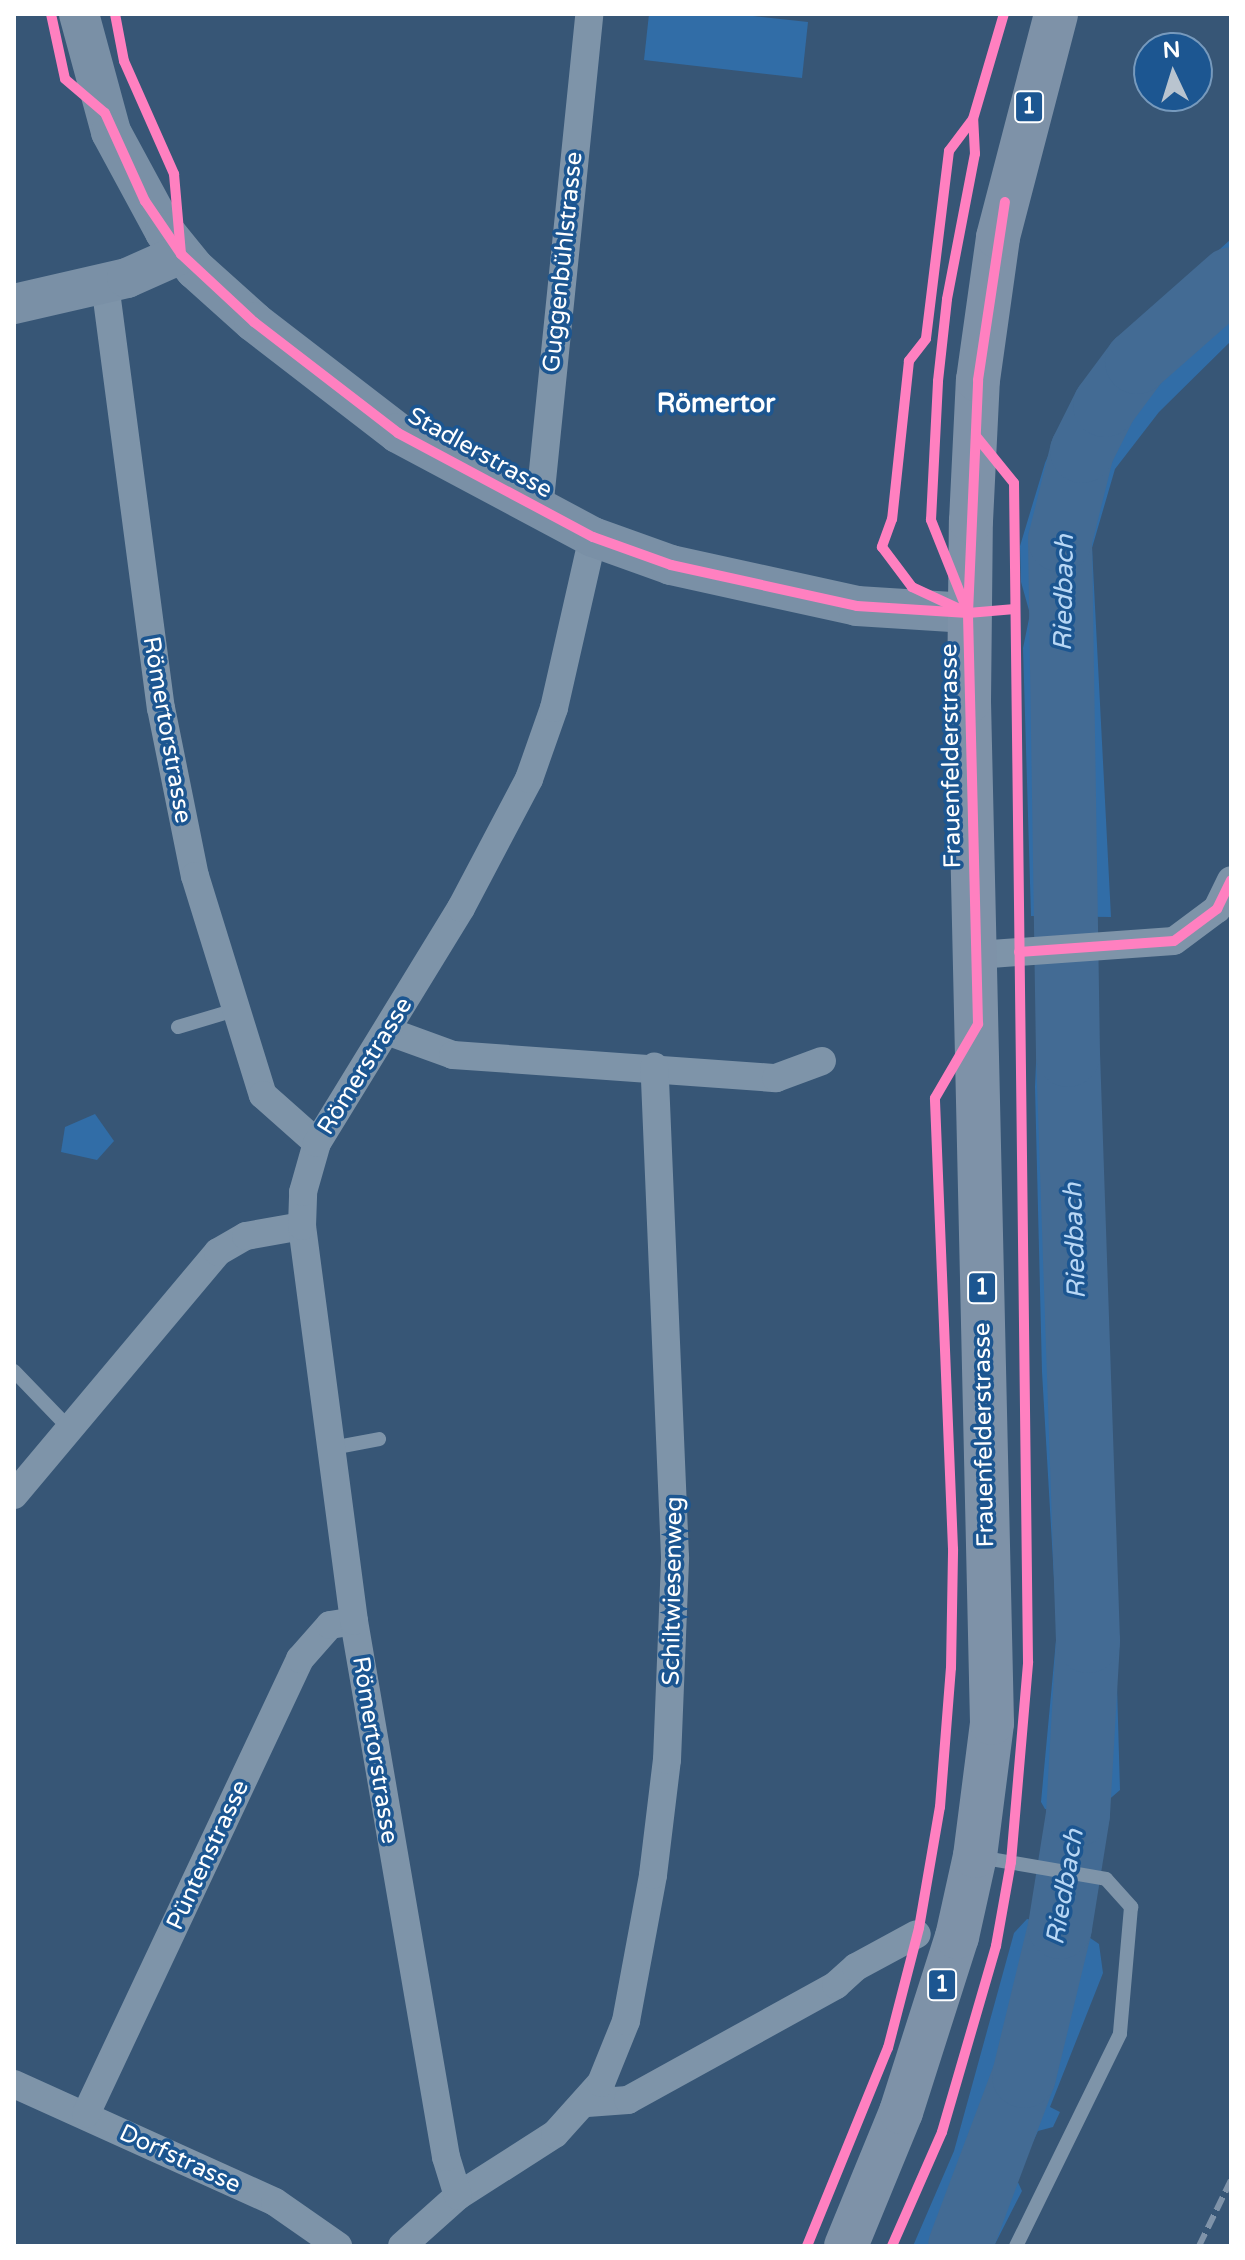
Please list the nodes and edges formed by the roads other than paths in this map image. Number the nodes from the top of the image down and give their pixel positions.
1 (79, 14) edge
2 (589, 14) edge
3 (1056, 14) edge
4 (181, 254) junction
5 (105, 284) junction
6 (14, 304) edge
7 (539, 510) junction
8 (593, 537) junction
9 (968, 613) junction
10 (1231, 880) edge
11 (977, 955) junction
12 (235, 1010) junction
13 (178, 1027) dead end
14 (387, 1031) junction
15 (822, 1061) dead end
16 (654, 1066) junction
17 (317, 1143) junction
18 (302, 1226) junction
19 (14, 1371) edge
20 (70, 1429) junction
21 (379, 1439) dead end
22 (332, 1448) junction
23 (14, 1495) edge
24 (354, 1621) junction
25 (975, 1856) junction
26 (917, 1934) dead end
27 (14, 2084) edge
28 (587, 2103) junction
29 (86, 2114) junction
30 (458, 2196) junction
31 (338, 2246) edge
32 (402, 2246) edge
33 (846, 2246) edge
34 (1016, 2246) edge

1 - 4 main road, Stadlerstrasse
2 - 7 street, Guggenbühlstrasse
3 - 9 main road, Frauenfelderstrasse / 1
4 - 5 main road
4 - 7 main road, Stadlerstrasse
5 - 6 main road
5 - 12 street, Römertorstrasse
7 - 8 main road, Stadlerstrasse
8 - 9 main road, Stadlerstrasse
8 - 14 street, Römerstrasse
9 - 11 main road, Frauenfelderstrasse / 1
10 - 11 street
11 - 25 main road, Frauenfelderstrasse / 1
12 - 13 lane
12 - 17 street, Römertorstrasse
14 - 16 street
14 - 17 street, Römerstrasse
15 - 16 street
16 - 28 street, Schiltwiesenweg
17 - 18 street, Römerstrasse
18 - 20 street
18 - 22 street, Römertorstrasse
19 - 20 lane
20 - 23 street
21 - 22 lane
22 - 24 street, Römertorstrasse
24 - 29 street, Püntenstrasse
24 - 30 street, Römertorstrasse
25 - 33 main road, Frauenfelderstrasse / 1
25 - 34 lane
26 - 28 street
27 - 29 street, Dorfstrasse
28 - 30 street, Schiltwiesenweg
29 - 31 street, Dorfstrasse
30 - 32 street

